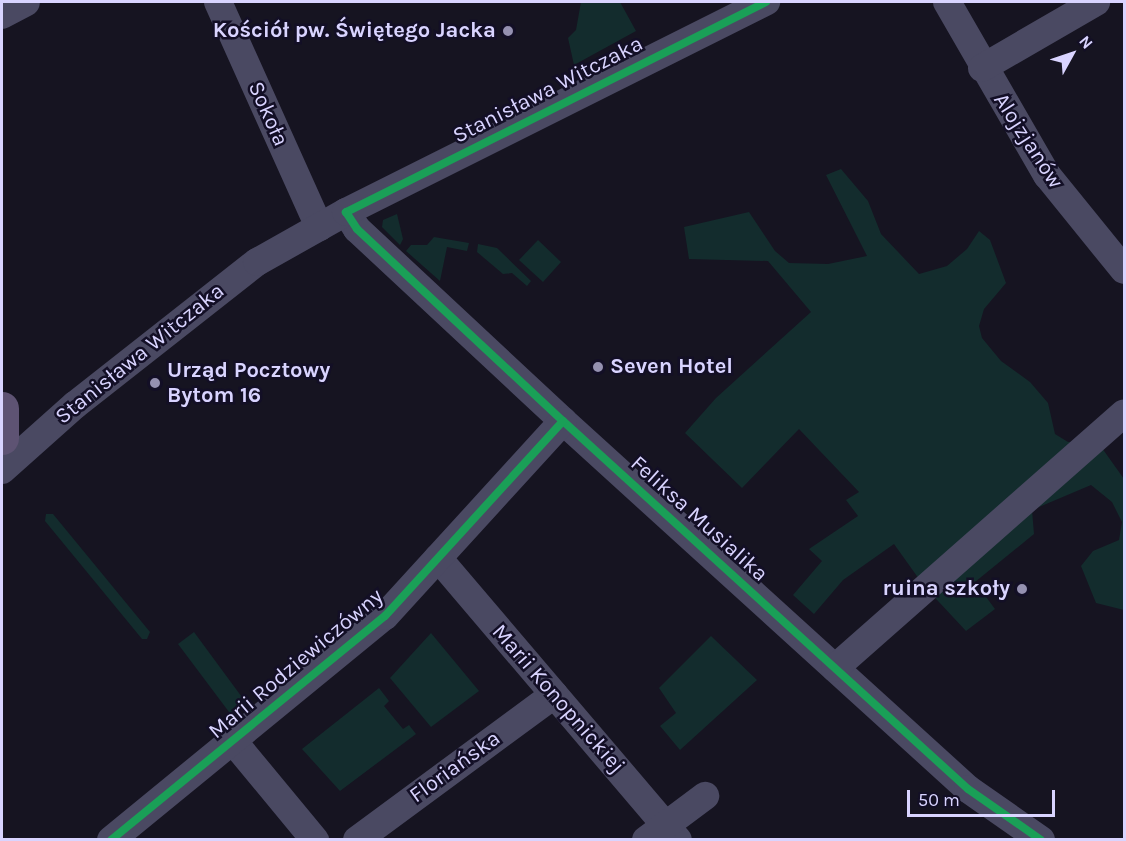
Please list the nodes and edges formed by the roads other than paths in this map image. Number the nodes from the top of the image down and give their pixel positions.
1 (26, 2) edge
2 (218, 2) edge
3 (766, 2) edge
4 (947, 2) edge
5 (1096, 2) edge
6 (2, 15) edge
7 (982, 68) junction
8 (346, 212) junction
9 (319, 227) junction
10 (1125, 270) edge
11 (2, 408) edge
12 (1125, 412) edge
13 (563, 421) junction
14 (2, 438) edge
15 (2, 470) edge
16 (438, 558) junction
17 (835, 668) junction
18 (554, 695) junction
19 (233, 741) junction
20 (705, 796) dead end
21 (664, 835) edge
22 (111, 840) edge
23 (315, 840) edge
24 (357, 840) edge
25 (1041, 840) edge

1 - 6 street
2 - 9 street, Sokoła
3 - 8 street, Stanisława Witczaka
4 - 7 street, Alojzjanów
5 - 7 street
7 - 10 street, Alojzjanów
8 - 9 street, Stanisława Witczaka
8 - 13 street, Feliksa Musialika
9 - 15 street, Stanisława Witczaka
11 - 14 main road
12 - 17 street
13 - 16 street, Marii Rodziewiczówny
13 - 17 street, Feliksa Musialika
16 - 18 street, Marii Konopnickiej
16 - 19 street, Marii Rodziewiczówny
17 - 25 street, Feliksa Musialika
18 - 21 street, Marii Konopnickiej
18 - 24 street, Floriańska
19 - 22 street, Marii Rodziewiczówny
19 - 23 street
20 - 21 street

